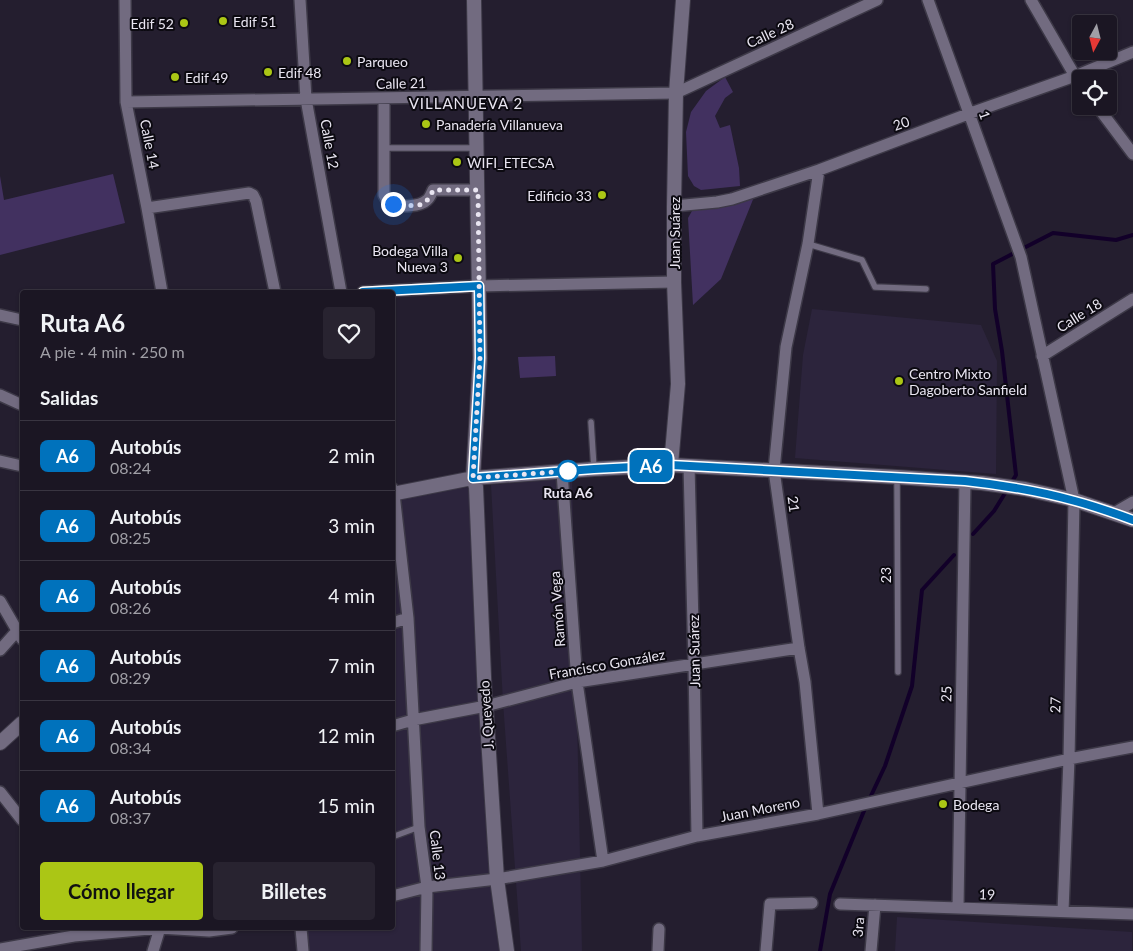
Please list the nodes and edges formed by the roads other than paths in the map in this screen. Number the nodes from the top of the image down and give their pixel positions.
1 (125, 0) edge
2 (300, 0) edge
3 (474, 0) edge
4 (683, 0) edge
5 (877, 0) edge
6 (928, 0) edge
7 (1031, 0) edge
8 (1133, 52) edge
9 (1072, 70) edge
10 (1098, 70) edge
11 (1072, 82) edge
12 (676, 93) junction
13 (476, 97) junction
14 (384, 98) junction
15 (306, 99) junction
16 (126, 102) junction
17 (968, 114) junction
18 (1105, 115) edge
19 (384, 148) junction
20 (476, 148) junction
21 (1133, 154) edge
22 (819, 170) junction
23 (478, 190) junction
24 (674, 206) junction
25 (147, 208) junction
26 (808, 244) junction
27 (674, 282) junction
28 (479, 286) junction
29 (926, 289) dead end
30 (162, 290) edge
31 (275, 290) edge
32 (341, 290) edge
33 (395, 290) edge
34 (1133, 298) edge
35 (0, 315) edge
36 (20, 320) edge
37 (1042, 356) junction
38 (0, 395) edge
39 (20, 404) edge
40 (591, 422) dead end
41 (0, 461) edge
42 (671, 465) junction
43 (20, 466) edge
44 (689, 466) junction
45 (594, 469) junction
46 (774, 470) junction
47 (562, 472) junction
48 (896, 477) junction
49 (473, 478) junction
50 (965, 481) junction
51 (395, 492) edge
52 (1074, 500) junction
53 (1133, 502) edge
54 (395, 509) edge
55 (1114, 513) junction
56 (1133, 520) edge
57 (0, 601) edge
58 (408, 618) junction
59 (395, 622) edge
60 (20, 635) edge
61 (799, 648) junction
62 (0, 650) edge
63 (694, 664) junction
64 (898, 672) dead end
65 (577, 682) junction
66 (486, 706) junction
67 (413, 720) junction
68 (395, 725) edge
69 (20, 726) edge
70 (0, 743) edge
71 (1133, 747) edge
72 (1069, 759) junction
73 (960, 783) junction
74 (0, 792) edge
75 (818, 814) junction
76 (20, 817) edge
77 (419, 827) junction
78 (395, 836) edge
79 (697, 836) junction
80 (604, 861) junction
81 (497, 879) junction
82 (427, 887) junction
83 (395, 895) edge
84 (812, 903) dead end
85 (840, 904) dead end
86 (875, 905) junction
87 (958, 908) junction
88 (1064, 911) junction
89 (1133, 914) edge
90 (659, 929) dead end
91 (116, 930) edge
92 (159, 930) edge
93 (193, 930) edge
94 (217, 930) edge
95 (301, 930) edge
96 (73, 932) edge
97 (0, 950) edge
98 (153, 951) edge
99 (303, 951) edge
100 (426, 951) edge
101 (507, 951) edge
102 (658, 951) edge
103 (766, 951) edge
104 (870, 951) edge

1 - 16 street, Calle 14
2 - 15 street, Calle 12
3 - 13 street, J. Quevedo
4 - 12 street, Juan Suárez
5 - 12 street, Calle 28
6 - 17 street, 1
7 - 9 street
8 - 10 street, 20
11 - 17 street, 20
12 - 13 street, Calle 21
12 - 24 street, Juan Suárez
13 - 14 street, Calle 21
13 - 20 street, J. Quevedo
14 - 15 street, Calle 21
14 - 19 street
15 - 16 street, Calle 21
15 - 32 street, Calle 12
16 - 25 street, Calle 14
17 - 22 street, 20
17 - 37 street, 1
18 - 21 street
19 - 20 lane
19 - 23 street
20 - 23 street, J. Quevedo
22 - 24 street, 20
22 - 26 street, 21
23 - 28 street, J. Quevedo
24 - 27 street, Juan Suárez
25 - 30 street, Calle 14
25 - 31 street
26 - 29 lane
26 - 46 street, 21
27 - 28 street
27 - 42 street, Juan Suárez
28 - 33 street
28 - 49 street, J. Quevedo
34 - 37 street, Calle 18
35 - 36 street
37 - 52 street
38 - 39 street
40 - 45 lane
41 - 43 street
42 - 44 street
42 - 45 street
44 - 46 street
44 - 63 street, Juan Suárez
45 - 47 street
46 - 48 street
46 - 61 street, 21
47 - 49 street
47 - 65 street, Ramón Vega
48 - 50 street
48 - 64 lane, 23
49 - 51 street
49 - 66 street, J. Quevedo
50 - 52 street
50 - 73 street, 25
52 - 55 street
52 - 72 street, 27
53 - 55 street
54 - 58 street, Calle 13
55 - 56 street
57 - 60 street
58 - 59 street
58 - 67 street, Calle 13
60 - 62 street
61 - 63 street, Francisco González
61 - 75 street, 21
63 - 65 street, Francisco González
63 - 79 street, Juan Suárez
65 - 66 street, Francisco González
65 - 80 street, Ramón Vega
66 - 67 street, Francisco González
66 - 81 street, J. Quevedo
67 - 68 street, Francisco González
67 - 77 street, Calle 13
69 - 70 street
71 - 72 street, Juan Moreno
72 - 73 street, Juan Moreno
72 - 88 street, 27
73 - 75 street, Juan Moreno
73 - 87 street, 25
74 - 76 street
75 - 79 street, Juan Moreno
77 - 78 lane
77 - 82 street, Calle 13
79 - 80 street, Juan Moreno
80 - 81 street, Juan Moreno
81 - 82 street, Juan Moreno
81 - 101 street, J. Quevedo
82 - 83 street, Juan Moreno
82 - 100 street, Calle 13
84 - 103 street
85 - 86 street, 19
86 - 87 street, 19
86 - 104 street, 3ra
87 - 88 street, 19
88 - 89 street, 19
90 - 102 street
91 - 96 street
92 - 98 street
93 - 94 street
95 - 99 street
96 - 97 street

